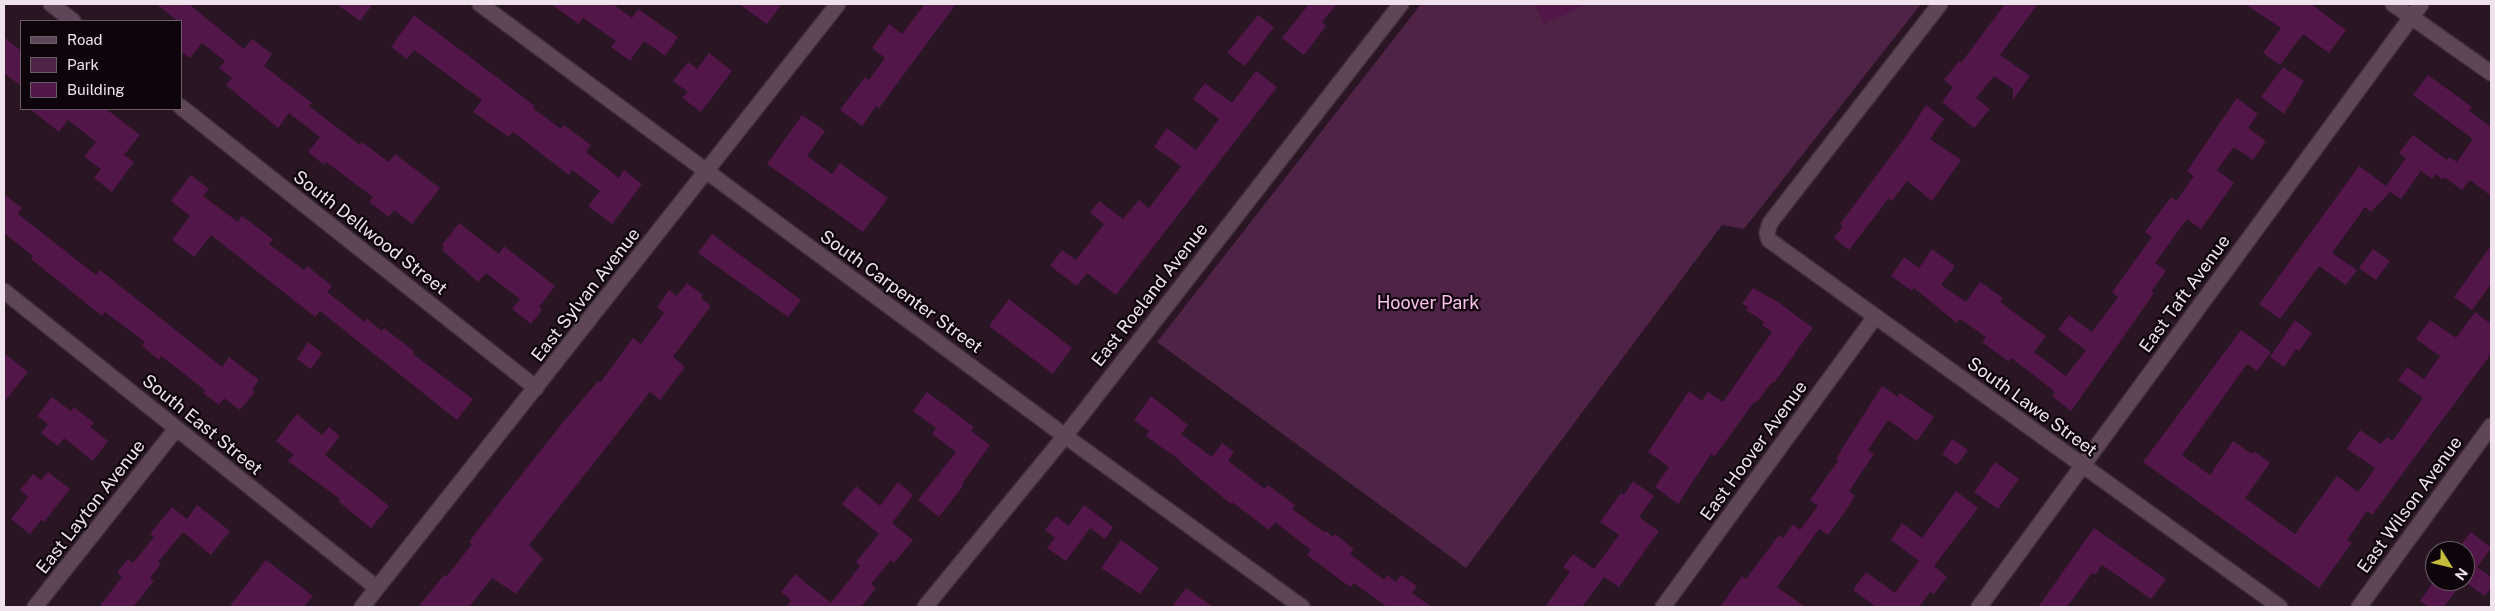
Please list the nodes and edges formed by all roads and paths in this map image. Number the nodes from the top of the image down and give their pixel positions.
1 (51, 4) edge
2 (480, 4) edge
3 (838, 4) edge
4 (1401, 4) edge
5 (1940, 4) edge
6 (2393, 4) edge
7 (2421, 4) edge
8 (2412, 17) junction
9 (72, 20) edge
10 (2491, 73) edge
11 (182, 108) edge
12 (708, 170) junction
13 (4, 290) edge
14 (1875, 317) junction
15 (536, 388) junction
16 (2491, 426) edge
17 (176, 429) junction
18 (1065, 436) junction
19 (2082, 465) junction
20 (377, 588) junction
21 (36, 607) edge
22 (362, 607) edge
23 (925, 607) edge
24 (1302, 607) edge
25 (1663, 607) edge
26 (1979, 607) edge
27 (2280, 607) edge
28 (2359, 607) edge

1 - 9 street
2 - 12 street, South Carpenter Street
3 - 12 street, East Sylvan Avenue
4 - 18 street, East Roeland Avenue
5 - 14 street, South Lawe Street
6 - 8 street
7 - 8 street, East Taft Avenue
8 - 10 street
8 - 19 street, East Taft Avenue
11 - 15 street, South Dellwood Street
12 - 15 street, East Sylvan Avenue
12 - 18 street, South Carpenter Street
13 - 17 street, South East Street
14 - 19 street, South Lawe Street
14 - 25 street, East Hoover Avenue
15 - 20 street, East Sylvan Avenue
16 - 28 street, East Wilson Avenue
17 - 20 street, South East Street
17 - 21 street, East Layton Avenue
18 - 23 street, East Roeland Avenue
18 - 24 street, South Carpenter Street
19 - 26 street, East Taft Avenue
19 - 27 street, South Lawe Street
20 - 22 street, East Sylvan Avenue

